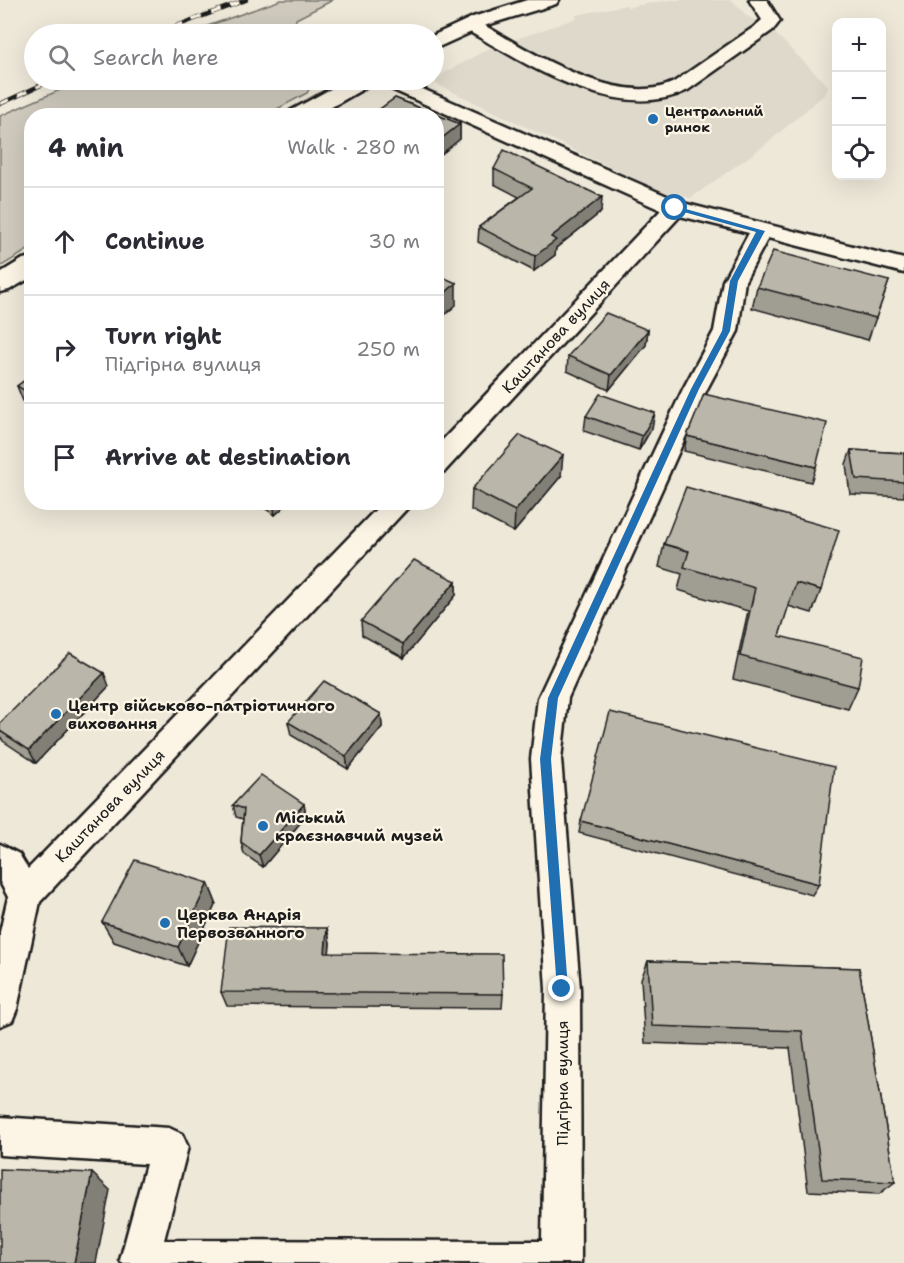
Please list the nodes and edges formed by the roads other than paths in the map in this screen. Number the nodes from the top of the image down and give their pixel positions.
1 (549, 0) edge
2 (758, 0) edge
3 (471, 25) junction
4 (444, 38) edge
5 (344, 90) edge
6 (410, 90) edge
7 (312, 108) edge
8 (675, 208) junction
9 (761, 231) junction
10 (904, 266) edge
11 (24, 270) edge
12 (0, 284) edge
13 (444, 455) edge
14 (392, 510) edge
15 (3, 865) edge
16 (25, 895) junction
17 (0, 1009) edge
18 (0, 1136) edge
19 (561, 1262) edge

1 - 3 main road
2 - 3 street
3 - 4 main road
5 - 7 main road
6 - 8 street
8 - 9 street
8 - 13 street, Каштанова вулиця
9 - 10 street
9 - 19 street, Підгірна вулиця
11 - 12 main road
14 - 16 street, Каштанова вулиця
15 - 16 street
16 - 17 street
18 - 19 street

